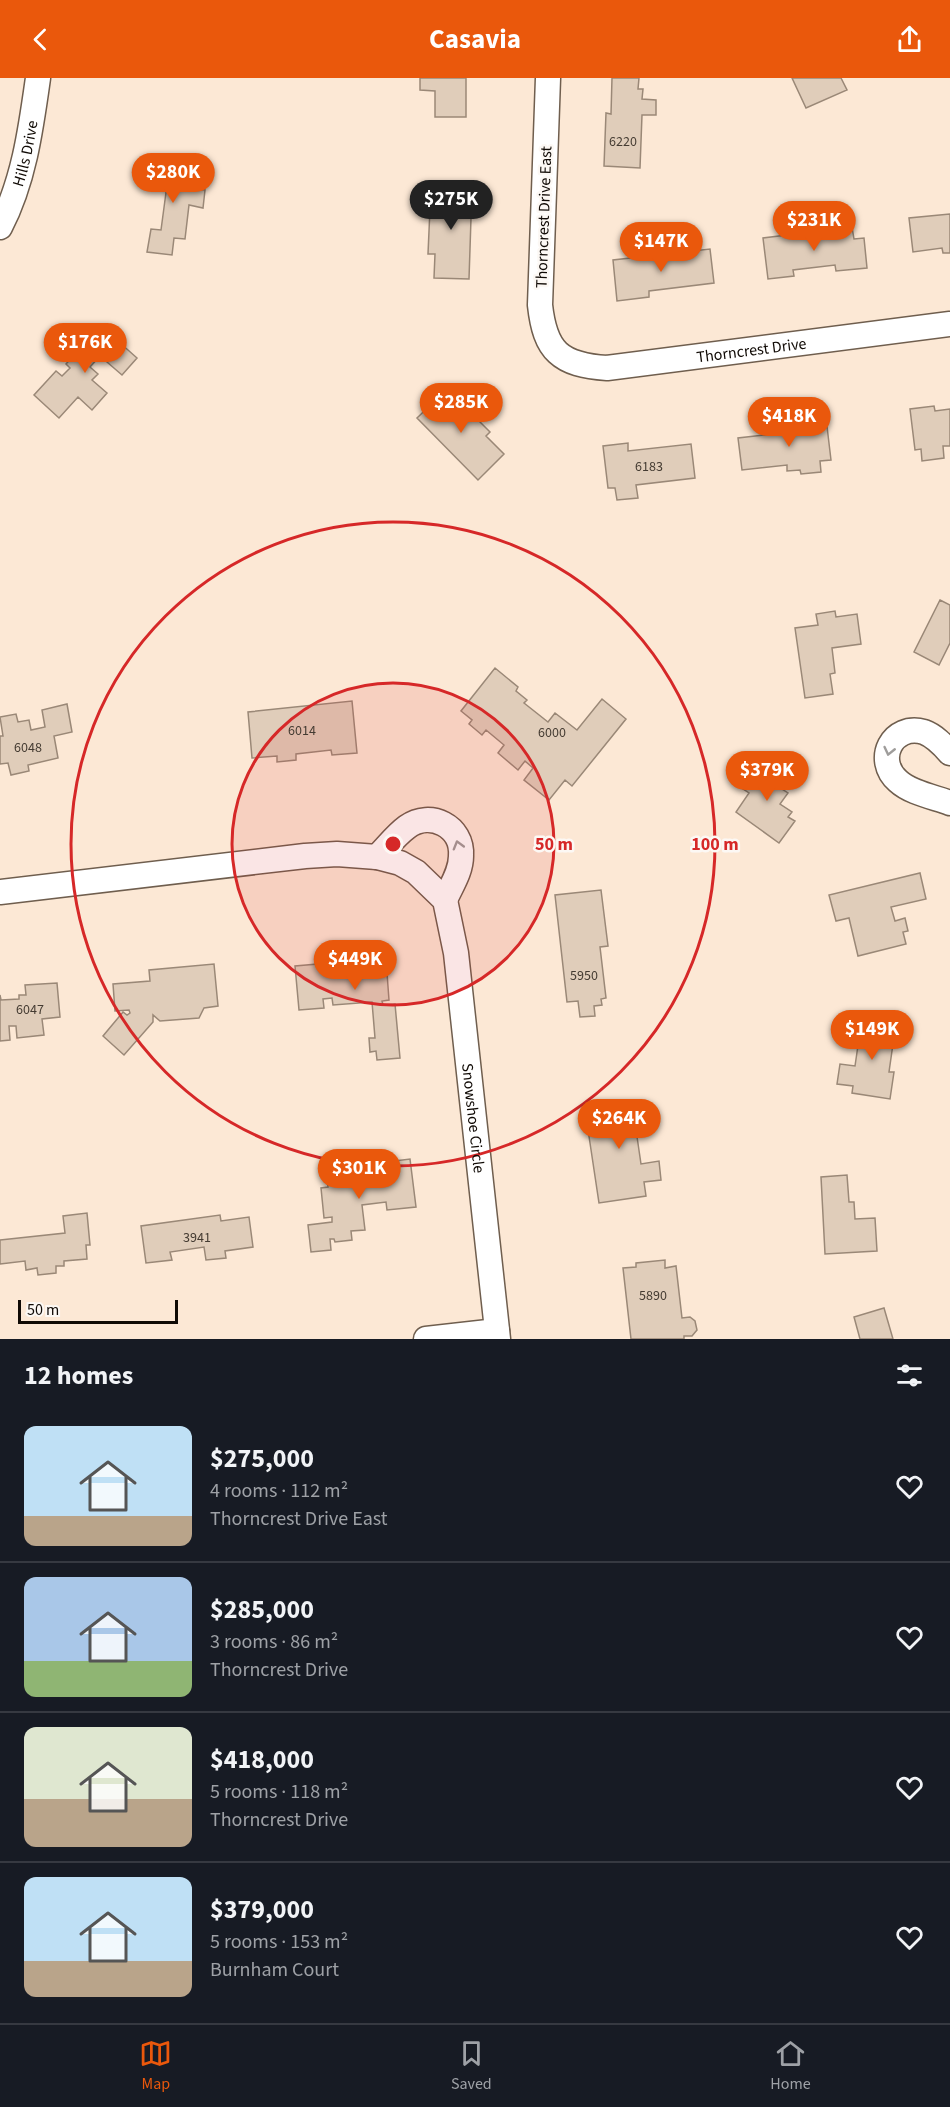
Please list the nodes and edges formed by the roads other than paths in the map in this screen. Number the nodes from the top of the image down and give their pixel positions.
1 (38, 78) edge
2 (548, 78) edge
3 (0, 226) edge
4 (950, 324) edge
5 (556, 352) joint
6 (950, 753) edge
7 (950, 803) edge
8 (377, 857) junction
9 (0, 892) edge
10 (445, 900) junction
11 (498, 1335) edge
12 (426, 1339) edge

1 - 3 street, Hills Drive
2 - 5 street, Thorncrest Drive East
4 - 5 street, Thorncrest Drive
6 -> 7 street
8 - 9 street
8 - 10 street
10 -> 8 street
10 - 11 street, Snowshoe Circle
11 - 12 street

